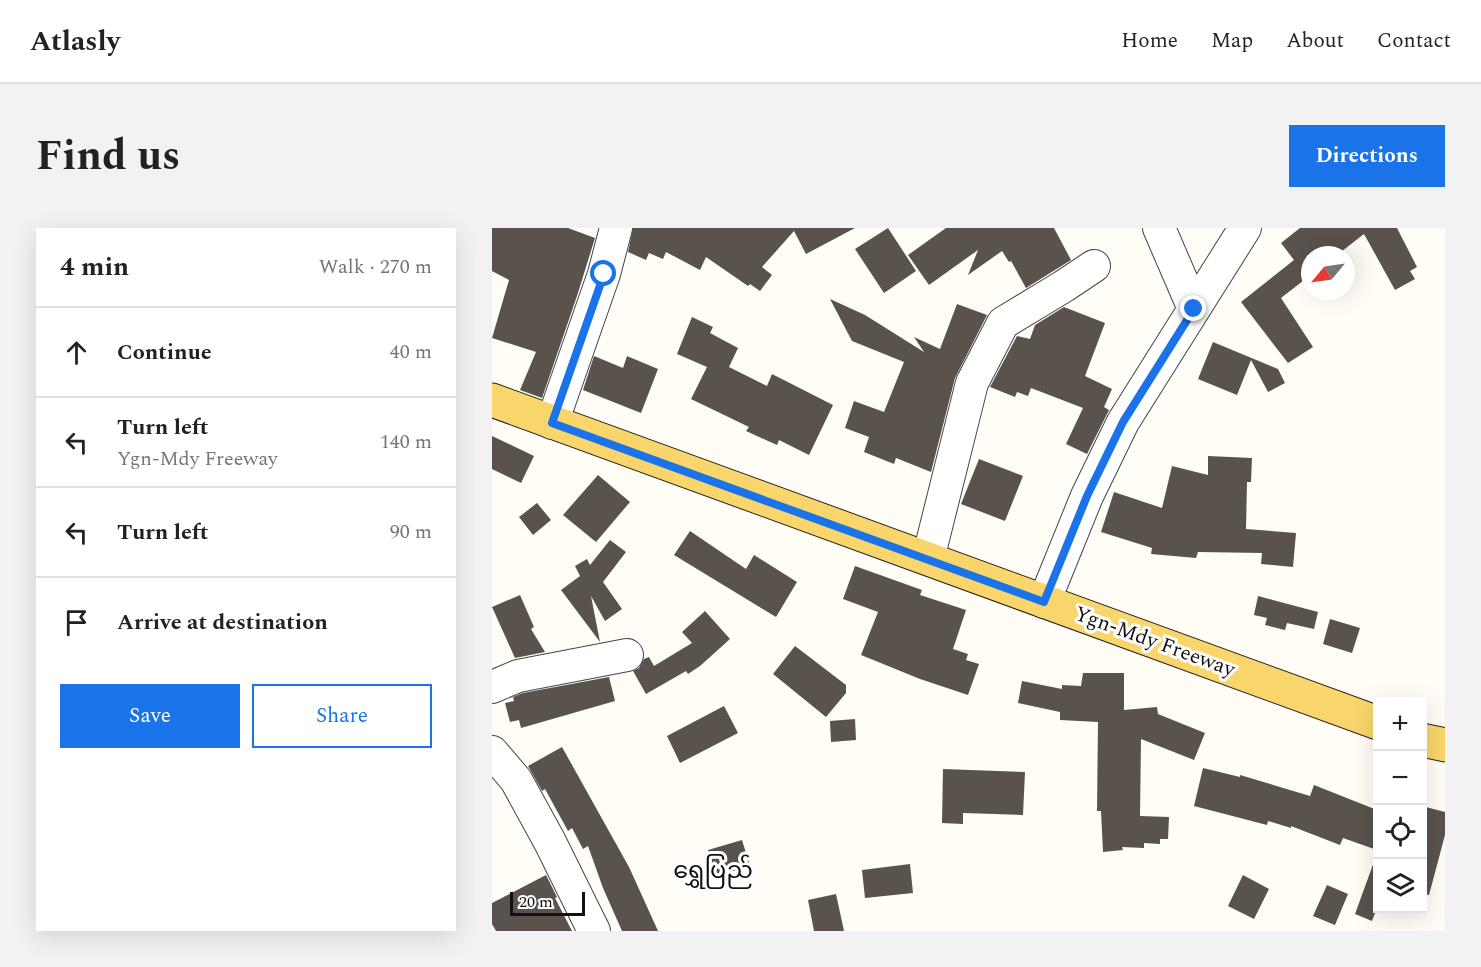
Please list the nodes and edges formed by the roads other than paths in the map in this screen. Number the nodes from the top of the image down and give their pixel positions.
1 (616, 228) edge
2 (1159, 228) edge
3 (1245, 228) edge
4 (1094, 266) dead end
5 (1194, 309) junction
6 (492, 400) edge
7 (552, 423) junction
8 (928, 559) junction
9 (1044, 602) junction
10 (627, 655) dead end
11 (492, 687) edge
12 (1373, 722) edge
13 (1427, 741) edge
14 (1445, 746) edge
15 (492, 752) edge
16 (594, 931) edge

1 - 7 street
2 - 5 street
3 - 5 street
4 - 8 street
5 - 9 street
6 - 7 main road, Ygn-Mdy Freeway
7 - 8 main road, Ygn-Mdy Freeway
8 - 9 main road, Ygn-Mdy Freeway
9 - 12 main road, Ygn-Mdy Freeway
10 - 11 street
13 - 14 main road
15 - 16 street

